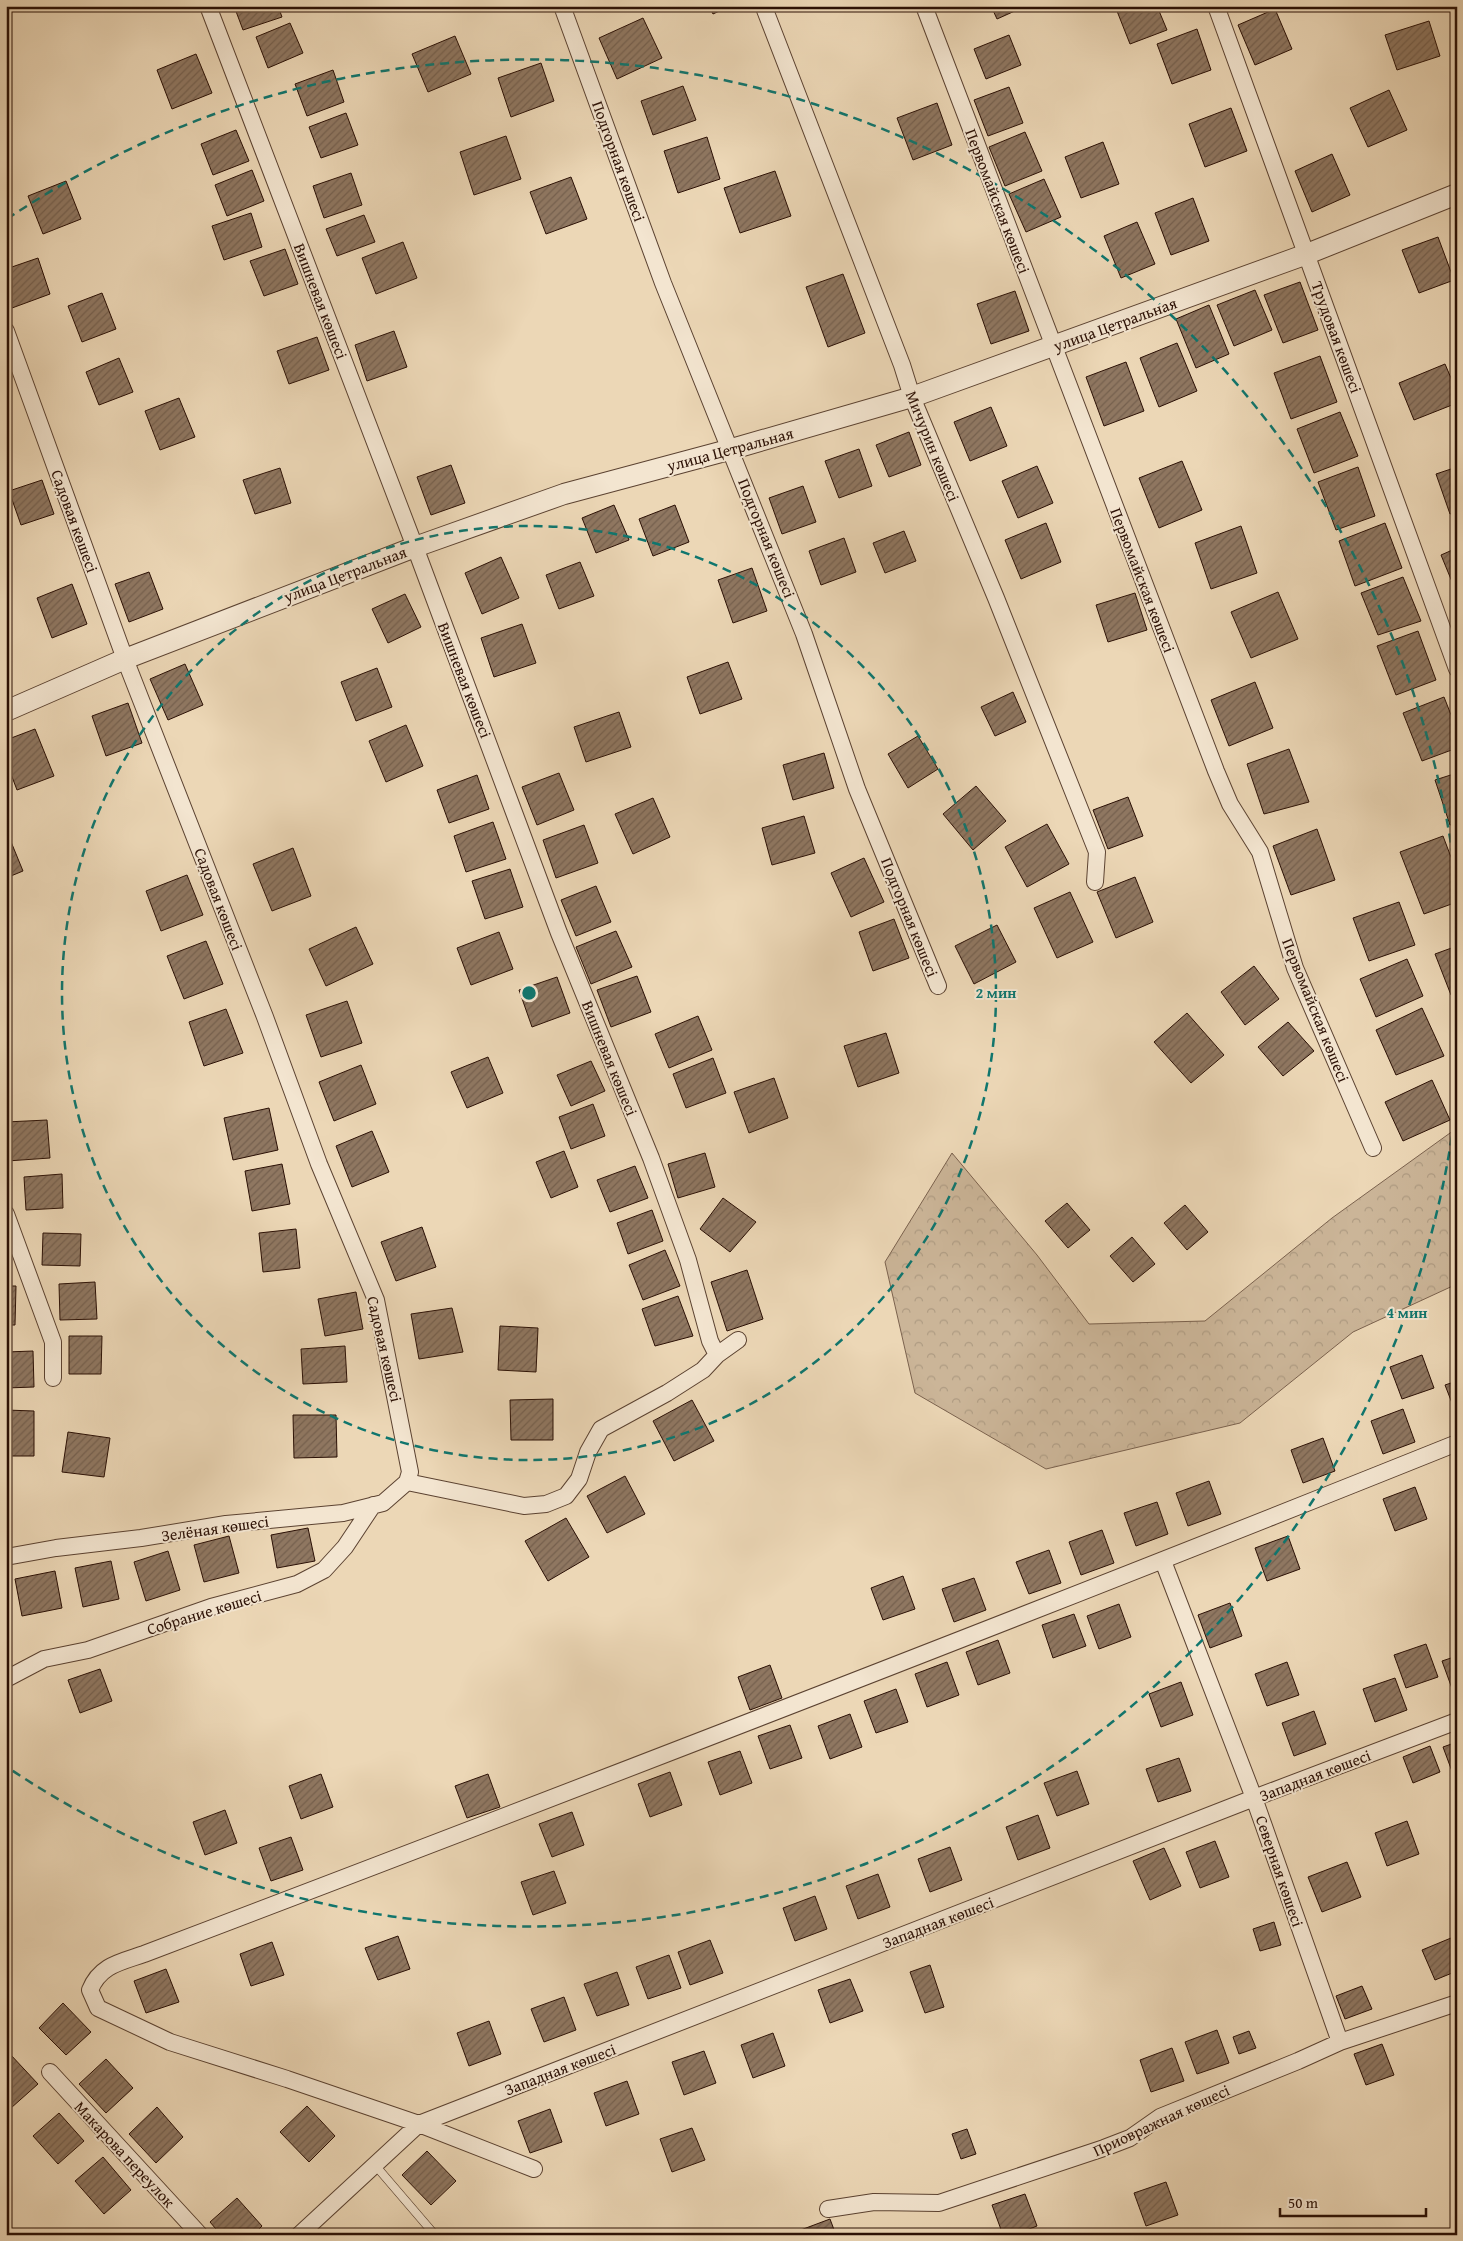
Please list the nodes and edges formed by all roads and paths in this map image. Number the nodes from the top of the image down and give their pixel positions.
1 (208, 6) edge
2 (562, 6) edge
3 (924, 6) edge
4 (1216, 6) edge
5 (765, 10) dead end
6 (1457, 194) edge
7 (1307, 254) junction
8 (6, 331) edge
9 (1054, 347) junction
10 (912, 398) junction
11 (732, 449) junction
12 (415, 547) junction
13 (125, 659) junction
14 (1457, 669) edge
15 (6, 711) edge
16 (1095, 882) dead end
17 (938, 986) dead end
18 (1373, 1148) dead end
19 (6, 1214) edge
20 (738, 1340) dead end
21 (717, 1355) junction
22 (53, 1378) dead end
23 (1457, 1443) edge
24 (408, 1477) junction
25 (374, 1505) junction
26 (6, 1557) edge
27 (1163, 1561) junction
28 (6, 1679) edge
29 (1457, 1722) edge
30 (1254, 1798) junction
31 (1457, 2003) edge
32 (1340, 2042) junction
33 (50, 2072) dead end
34 (419, 2124) junction
35 (375, 2165) junction
36 (534, 2169) dead end
37 (828, 2209) dead end
38 (200, 2235) edge
39 (299, 2235) edge
40 (435, 2235) edge

1 - 12 street, Вишневая көшесі
2 - 11 street, Подгорная көшесі
3 - 9 street, Первомайская көшесі
4 - 7 street, Трудовая көшесі
5 - 10 street, Мичурин көшесі
6 - 7 street, улица Цетральная
7 - 9 street, улица Цетральная
7 - 14 street, Трудовая көшесі
8 - 13 street, Садовая көшесі
9 - 10 street, улица Цетральная
9 - 18 street, Первомайская көшесі
10 - 11 street, улица Цетральная
10 - 16 street, Мичурин көшесі
11 - 12 street, улица Цетральная
11 - 17 street, Подгорная көшесі
12 - 13 street, улица Цетральная
12 - 21 street, Вишневая көшесі
13 - 15 street, улица Цетральная
13 - 24 street, Садовая көшесі
19 - 22 street
20 - 21 street
21 - 24 street
23 - 27 street
24 - 25 street, Зелёная көшесі
25 - 26 street, Зелёная көшесі
25 - 28 street, Собрание көшесі
27 - 30 street, Северная көшесі
27 - 34 street
29 - 30 street, Западная көшесі
30 - 32 street, Северная көшесі
30 - 34 street, Западная көшесі
31 - 32 street, Приовражная көшесі
32 - 37 street, Приовражная көшесі
33 - 38 street, Макарова переулок
34 - 35 street
34 - 36 street
35 - 39 street
35 - 40 lane

